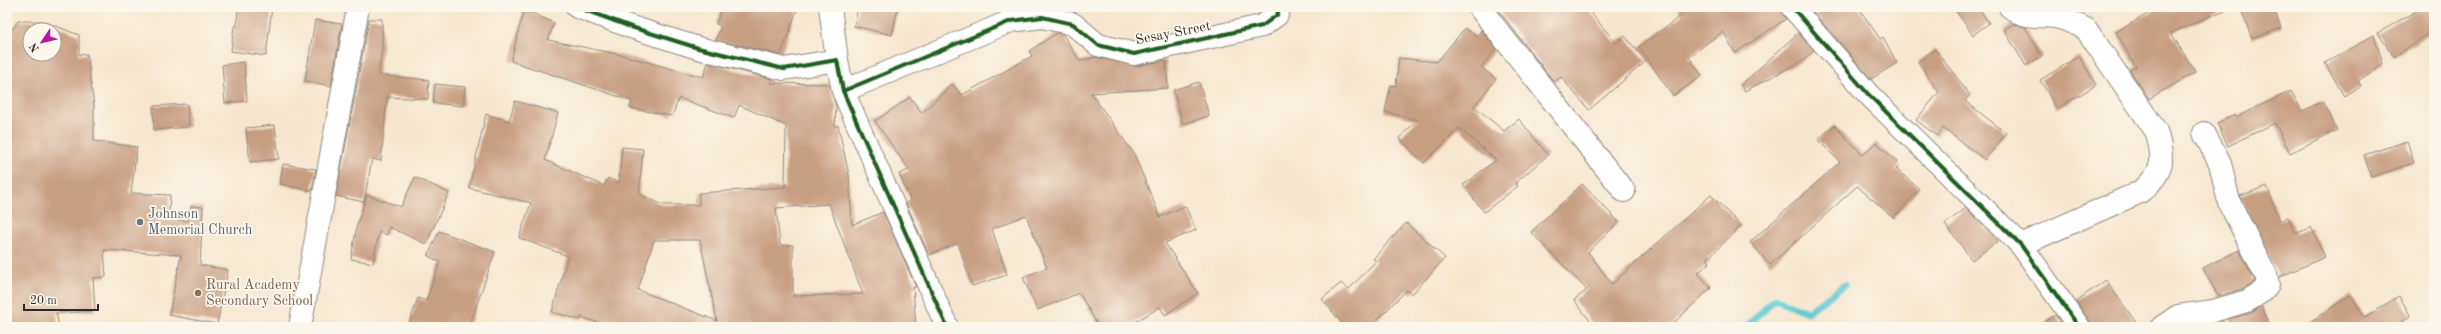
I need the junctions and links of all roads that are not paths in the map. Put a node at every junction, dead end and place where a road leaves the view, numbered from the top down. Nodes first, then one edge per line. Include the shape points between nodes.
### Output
1 (358, 7) edge
2 (577, 7) edge
3 (830, 7) edge
4 (1280, 7) edge
5 (1479, 7) edge
6 (1792, 7) edge
7 (2010, 7) edge
8 (837, 60) junction
9 (843, 91) junction
10 (2204, 133) dead end
11 (1624, 191) dead end
12 (2021, 244) junction
13 (300, 327) edge
14 (947, 327) edge
15 (2079, 327) edge
16 (2162, 327) edge

1 - 13 street
2 - 8 street via 683,43 784,69
3 - 8 street
4 - 9 street, Sesay Street via 1278,15 1262,26 1134,54 1098,45 1073,24 1042,17 1011,21
5 - 11 street
6 - 12 street via 1868,94
7 - 12 street via 2016,13 2030,17 2055,17 2086,29 2156,132 2162,151 2159,173 2152,183 2140,192
8 - 9 street
9 - 14 street
10 - 16 street via 2220,163 2229,202 2266,275 2268,284 2263,291 2247,301 2213,311 2178,316
12 - 15 street

